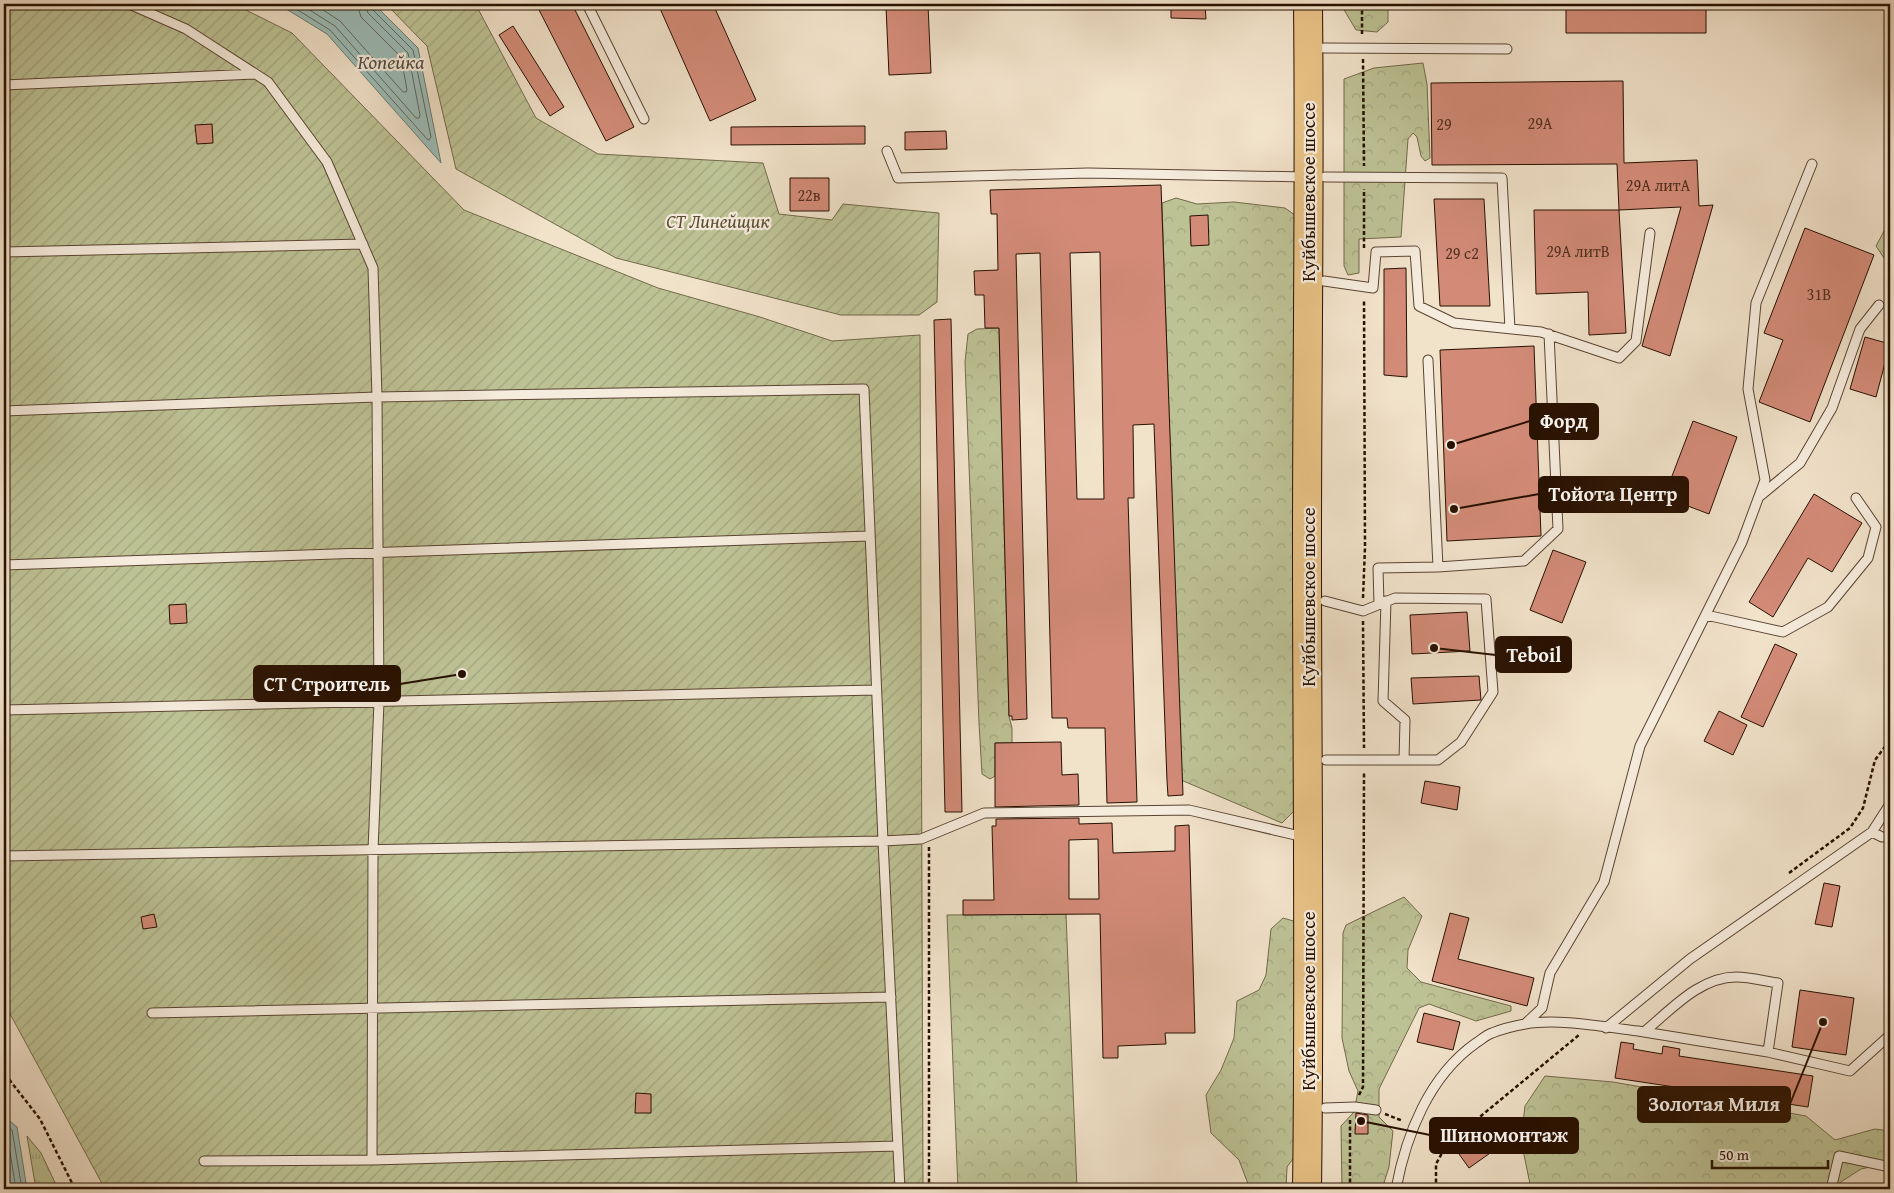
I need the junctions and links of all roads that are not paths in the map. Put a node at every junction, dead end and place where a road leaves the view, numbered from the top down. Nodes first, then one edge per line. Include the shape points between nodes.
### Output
1 (129, 4) edge
2 (586, 4) edge
3 (1308, 4) edge
4 (1324, 4) edge
5 (1324, 48) junction
6 (1507, 49) dead end
7 (255, 74) junction
8 (4, 85) edge
9 (644, 119) dead end
10 (887, 151) dead end
11 (1812, 164) dead end
12 (1317, 177) junction
13 (1650, 233) dead end
14 (362, 244) junction
15 (4, 252) edge
16 (1324, 281) junction
17 (1879, 305) dead end
18 (1510, 329) junction
19 (1549, 334) junction
20 (1428, 360) dead end
21 (377, 397) junction
22 (4, 411) edge
23 (1759, 497) junction
24 (1856, 498) dead end
25 (870, 536) junction
26 (377, 553) junction
27 (4, 565) edge
28 (1438, 567) junction
29 (1325, 601) junction
30 (1383, 603) junction
31 (1706, 615) junction
32 (876, 690) junction
33 (379, 702) junction
34 (4, 710) edge
35 (1326, 760) junction
36 (1404, 760) junction
37 (1890, 804) edge
38 (1872, 832) junction
39 (1307, 837) junction
40 (1882, 837) dead end
41 (882, 841) junction
42 (373, 850) junction
43 (4, 856) edge
44 (890, 997) junction
45 (371, 1007) junction
46 (152, 1013) dead end
47 (1525, 1024) junction
48 (1606, 1028) junction
49 (1644, 1032) junction
50 (1890, 1035) edge
51 (1768, 1052) junction
52 (1325, 1108) junction
53 (1376, 1110) road end
54 (898, 1146) junction
55 (372, 1160) junction
56 (204, 1161) dead end
57 (1890, 1167) edge
58 (900, 1189) edge
59 (1307, 1189) edge
60 (1325, 1189) edge
61 (1396, 1189) edge
62 (1832, 1189) edge

1 - 7 lane via 186,29
2 - 9 lane
3 - 12 main road, Куйбышевское шоссе
4 - 5 main road, Куйбышевское шоссе
5 - 6 lane
5 - 12 main road, Куйбышевское шоссе
7 - 8 lane
7 - 14 lane via 268,82 327,162
10 - 12 lane via 898,178 1088,173
11 - 23 lane via 1756,302 1748,388 1765,480
12 - 16 main road, Куйбышевское шоссе
12 - 18 lane via 1502,178
12 - 39 main road, Куйбышевское шоссе
13 - 19 lane via 1636,341 1619,358
14 - 15 lane
14 - 21 lane via 373,268
16 - 18 lane via 1374,288 1376,252 1415,251 1419,306 1454,323
16 - 29 main road, Куйбышевское шоссе
17 - 23 lane via 1860,329 1832,408 1800,463
18 - 19 lane
19 - 28 lane via 1558,529 1524,561
20 - 28 lane
21 - 22 lane
21 - 25 lane via 864,389
21 - 26 lane
23 - 31 lane via 1742,542
24 - 31 lane via 1876,527 1868,558 1828,607 1783,632
25 - 26 lane
25 - 32 lane
26 - 27 lane
26 - 33 lane
28 - 30 lane via 1378,568
29 - 30 lane via 1363,611
29 - 35 main road, Куйбышевское шоссе
30 - 36 lane via 1383,701 1404,720
30 - 36 lane via 1395,598 1486,599 1493,692 1461,742 1438,760
31 - 47 lane via 1640,746 1604,882 1550,973 1542,1008
32 - 33 lane
32 - 41 lane
33 - 34 lane
33 - 42 lane
35 - 36 lane
35 - 52 main road, Куйбышевское шоссе
37 - 38 lane
38 - 40 lane
38 - 48 lane via 1690,959
39 - 41 lane via 1189,810 984,813 920,839
39 - 59 main road, Куйбышевское шоссе
41 - 42 lane
41 - 44 lane
42 - 43 lane
42 - 45 lane
44 - 45 lane
44 - 54 lane
45 - 46 lane
45 - 55 lane
47 - 48 lane via 1557,1022
47 - 61 lane via 1490,1033 1462,1053 1435,1085 1414,1126 1401,1161
48 - 49 lane
49 - 51 lane
49 - 51 lane via 1710,982 1734,977 1756,979 1778,983
50 - 51 lane via 1850,1071
52 - 53 lane
52 - 60 main road, Куйбышевское шоссе
54 - 55 lane
54 - 58 lane
55 - 56 lane
57 - 62 lane via 1839,1156

